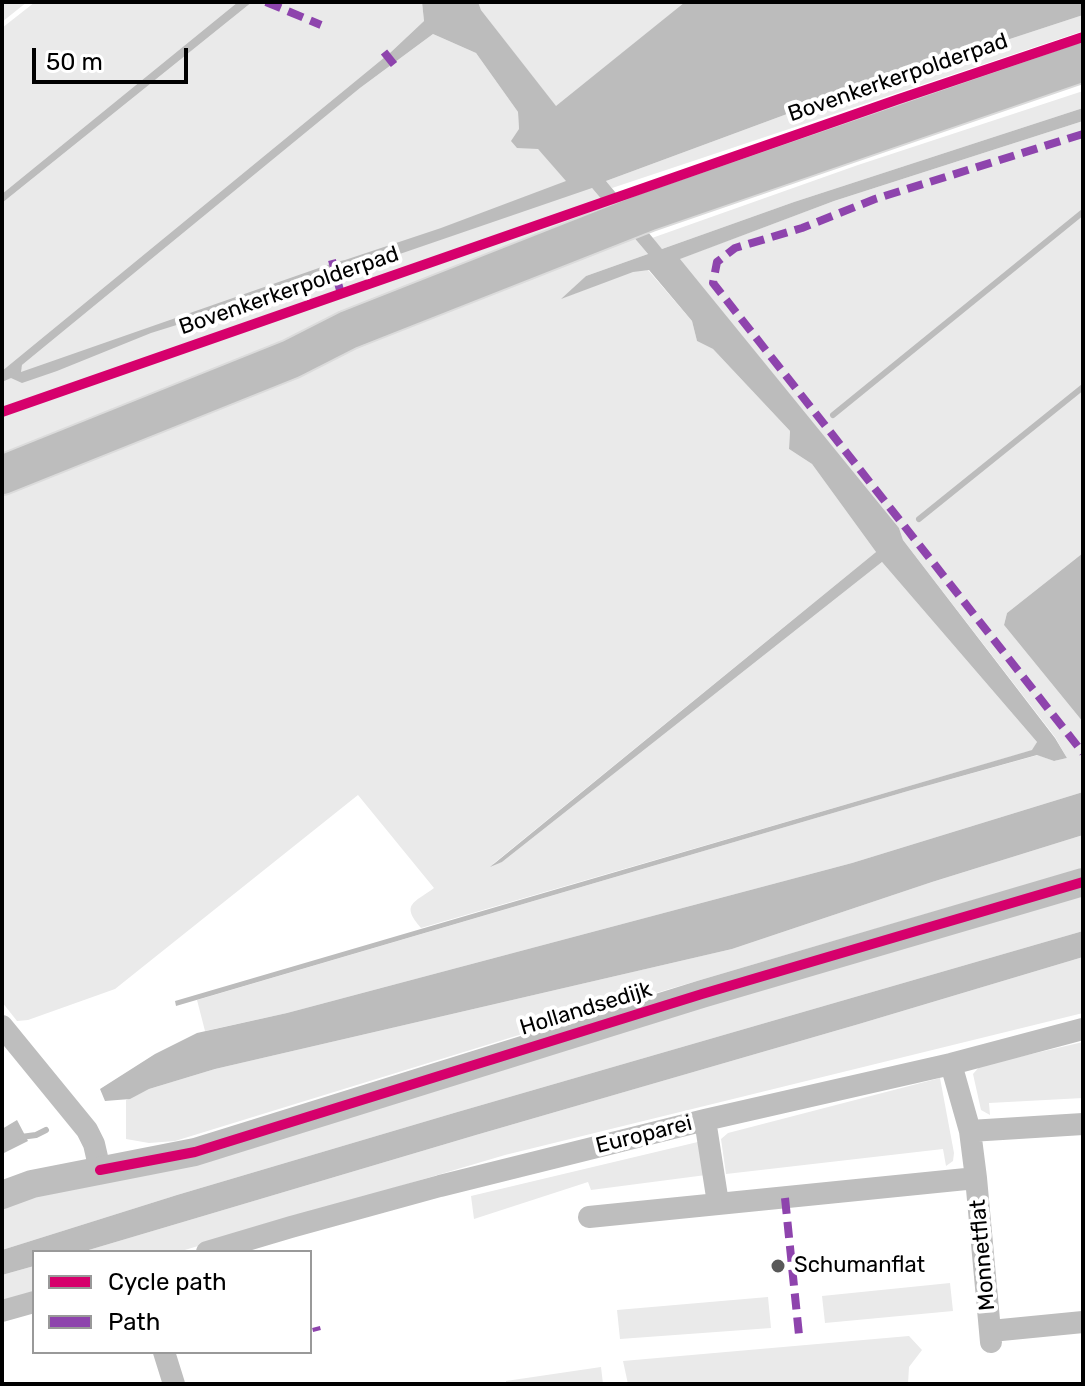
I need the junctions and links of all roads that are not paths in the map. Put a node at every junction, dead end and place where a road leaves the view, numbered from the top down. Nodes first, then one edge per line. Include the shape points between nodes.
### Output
1 (1083, 62) edge
2 (348, 330) junction
3 (2, 455) edge
4 (2, 475) edge
5 (1083, 882) edge
6 (2, 1026) edge
7 (1083, 1029) edge
8 (951, 1064) junction
9 (705, 1120) junction
10 (1083, 1124) edge
11 (970, 1131) junction
12 (100, 1170) junction
13 (976, 1178) junction
14 (2, 1195) edge
15 (718, 1203) junction
16 (589, 1217) dead end
17 (214, 1250) edge
18 (32, 1303) edge
19 (2, 1311) edge
20 (1083, 1322) edge
21 (165, 1354) edge
22 (174, 1384) edge

1 - 2 highway via 630,219
2 - 3 highway via 281,345
2 - 4 highway via 291,359
5 - 12 street, Hollandsedijk via 195,1152
6 - 12 street via 87,1130
7 - 8 street, Europarei
8 - 9 street, Europarei
8 - 11 street, Monnetflat
9 - 15 street
9 - 17 street, Europarei
10 - 11 street
11 - 13 street, Monnetflat
12 - 14 street, Hollandsedijk
13 - 15 street
13 - 20 street, Monnetflat via 991,1337
15 - 16 street
18 - 19 street
21 - 22 street

